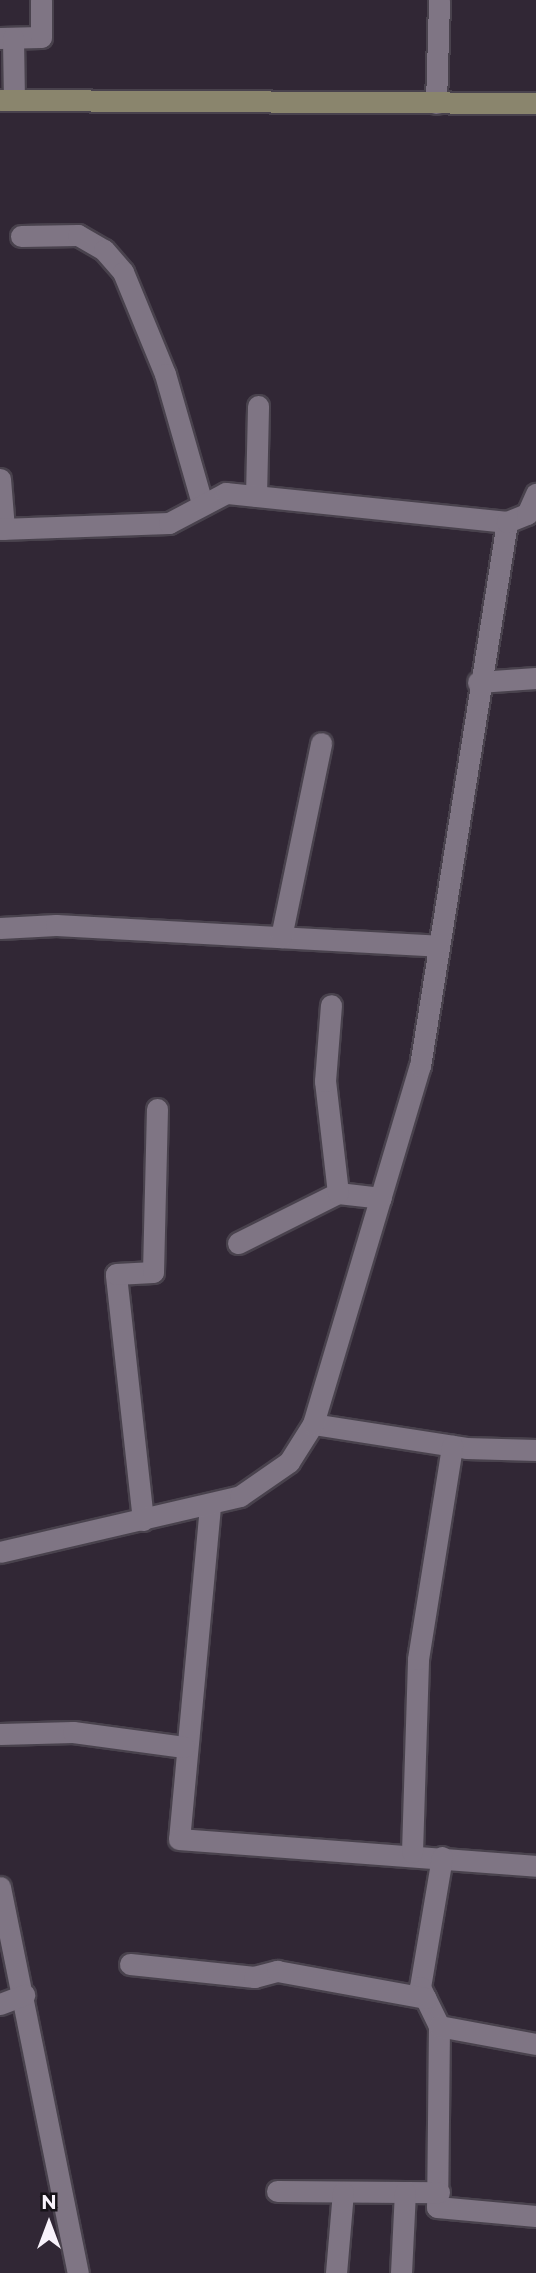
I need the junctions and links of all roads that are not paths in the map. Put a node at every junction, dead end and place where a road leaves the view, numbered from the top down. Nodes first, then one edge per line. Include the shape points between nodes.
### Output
1 (41, 0) edge
2 (439, 0) edge
3 (7, 38) edge
4 (7, 100) edge
5 (436, 103) junction
6 (536, 103) edge
7 (21, 236) dead end
8 (258, 406) dead end
9 (0, 479) edge
10 (536, 494) edge
11 (256, 496) junction
12 (202, 503) junction
13 (507, 522) junction
14 (2, 529) edge
15 (536, 678) edge
16 (478, 682) junction
17 (321, 743) dead end
18 (0, 928) edge
19 (281, 937) junction
20 (438, 946) junction
21 (331, 1005) dead end
22 (156, 1109) dead end
23 (338, 1193) junction
24 (381, 1198) junction
25 (238, 1242) dead end
26 (313, 1424) junction
27 (452, 1446) junction
28 (536, 1450) edge
29 (210, 1506) junction
30 (144, 1520) junction
31 (0, 1552) edge
32 (0, 1734) edge
33 (184, 1747) junction
34 (412, 1852) junction
35 (442, 1857) junction
36 (536, 1866) edge
37 (0, 1887) edge
38 (130, 1964) dead end
39 (24, 1995) junction
40 (426, 1998) junction
41 (0, 2004) edge
42 (439, 2026) junction
43 (536, 2044) edge
44 (277, 2191) dead end
45 (343, 2192) junction
46 (405, 2192) junction
47 (439, 2192) junction
48 (536, 2216) edge
49 (78, 2273) edge
50 (336, 2273) edge
51 (401, 2273) edge

1 - 3 street via 41,37
2 - 5 street
3 - 4 street
4 - 5 main road
5 - 6 main road
7 - 12 street via 78,235 104,250 123,272 165,374
8 - 11 street
9 - 14 street
10 - 13 street via 527,514
11 - 12 street via 226,493
11 - 13 street
12 - 14 street via 169,523
13 - 16 street
15 - 16 street
16 - 20 street via 457,866
17 - 19 street
18 - 19 street
19 - 20 street
20 - 24 street via 421,1066
21 - 23 street via 325,1081
22 - 30 street via 153,1272 116,1274
23 - 24 street
23 - 25 street
24 - 26 street
26 - 27 street
26 - 29 street via 289,1462 240,1496
27 - 28 street
27 - 34 street via 418,1659
29 - 30 street
29 - 33 street
30 - 31 street
32 - 33 street via 73,1732
33 - 34 street via 179,1839
34 - 35 street
35 - 36 street
35 - 40 street via 421,1987
37 - 39 street
38 - 40 street via 254,1977 277,1971
39 - 41 street
39 - 49 street
40 - 42 street
42 - 43 street
42 - 47 street
44 - 45 street
45 - 46 street
45 - 50 street
46 - 47 street
46 - 51 street
47 - 48 street via 437,2207

